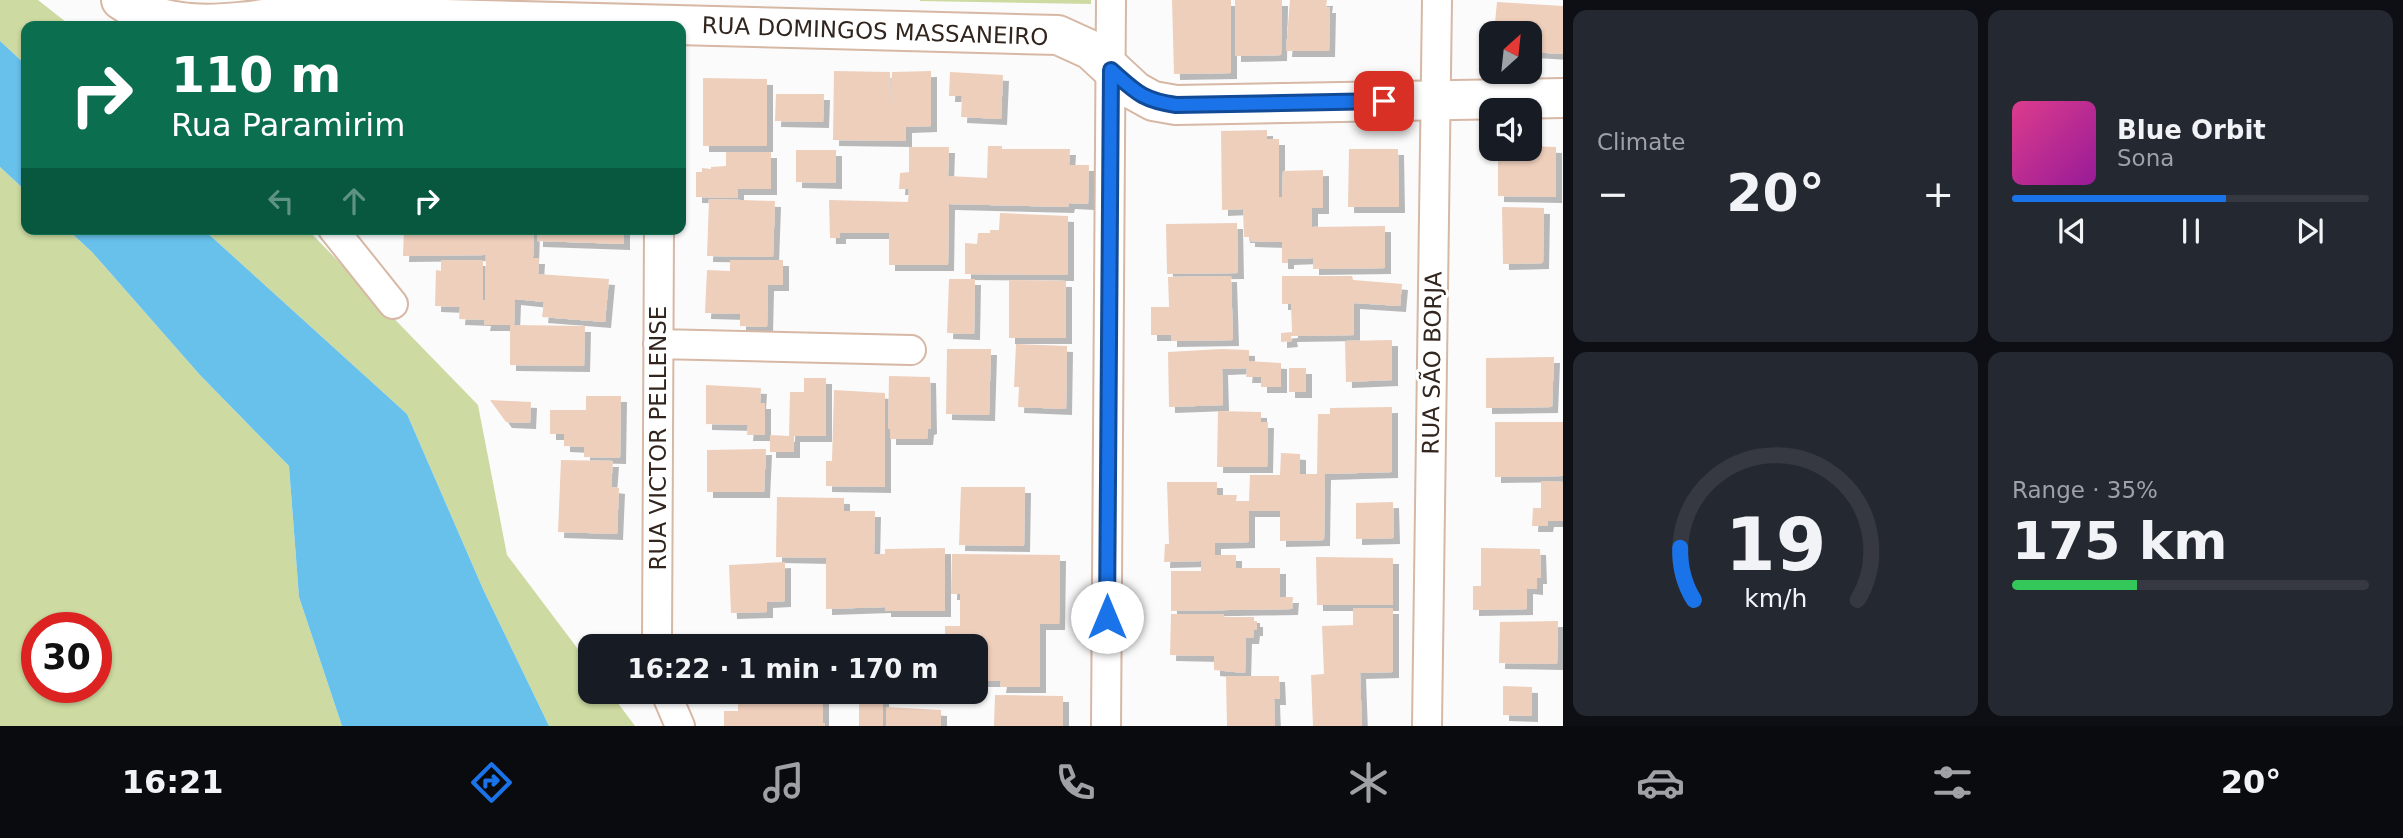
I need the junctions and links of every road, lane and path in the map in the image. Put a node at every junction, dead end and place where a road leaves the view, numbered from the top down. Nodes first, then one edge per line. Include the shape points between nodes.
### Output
1 (121, 0) edge
2 (1111, 0) edge
3 (1437, 0) edge
4 (532, 11) edge
5 (292, 14) edge
6 (180, 21) edge
7 (253, 21) edge
8 (623, 21) edge
9 (686, 26) edge
10 (1111, 70) junction
11 (1563, 98) edge
12 (1436, 100) junction
13 (338, 235) edge
14 (659, 235) edge
15 (393, 304) dead end
16 (658, 344) junction
17 (911, 350) dead end
18 (657, 634) edge
19 (671, 704) edge
20 (680, 726) edge
21 (1106, 726) edge
22 (1427, 726) edge

1 - 6 street, RUA DOMINGOS MASSANEIRO via 141,12
2 - 10 street
3 - 12 street, RUA SÃO BORJA
4 - 5 street, RUA DOMINGOS MASSANEIRO
4 - 8 street, RUA DOMINGOS MASSANEIRO
5 - 7 street, RUA DOMINGOS MASSANEIRO
9 - 10 street, RUA DOMINGOS MASSANEIRO via 1058,35 1090,50
10 - 12 street, RUA DOMINGOS MASSANEIRO via 1153,101 1176,105
10 - 21 street
11 - 12 street, RUA DOMINGOS MASSANEIRO
12 - 22 street, RUA SÃO BORJA
13 - 15 street
14 - 16 street, RUA VICTOR PELLENSE
16 - 17 street
16 - 18 street, RUA VICTOR PELLENSE
19 - 20 street

